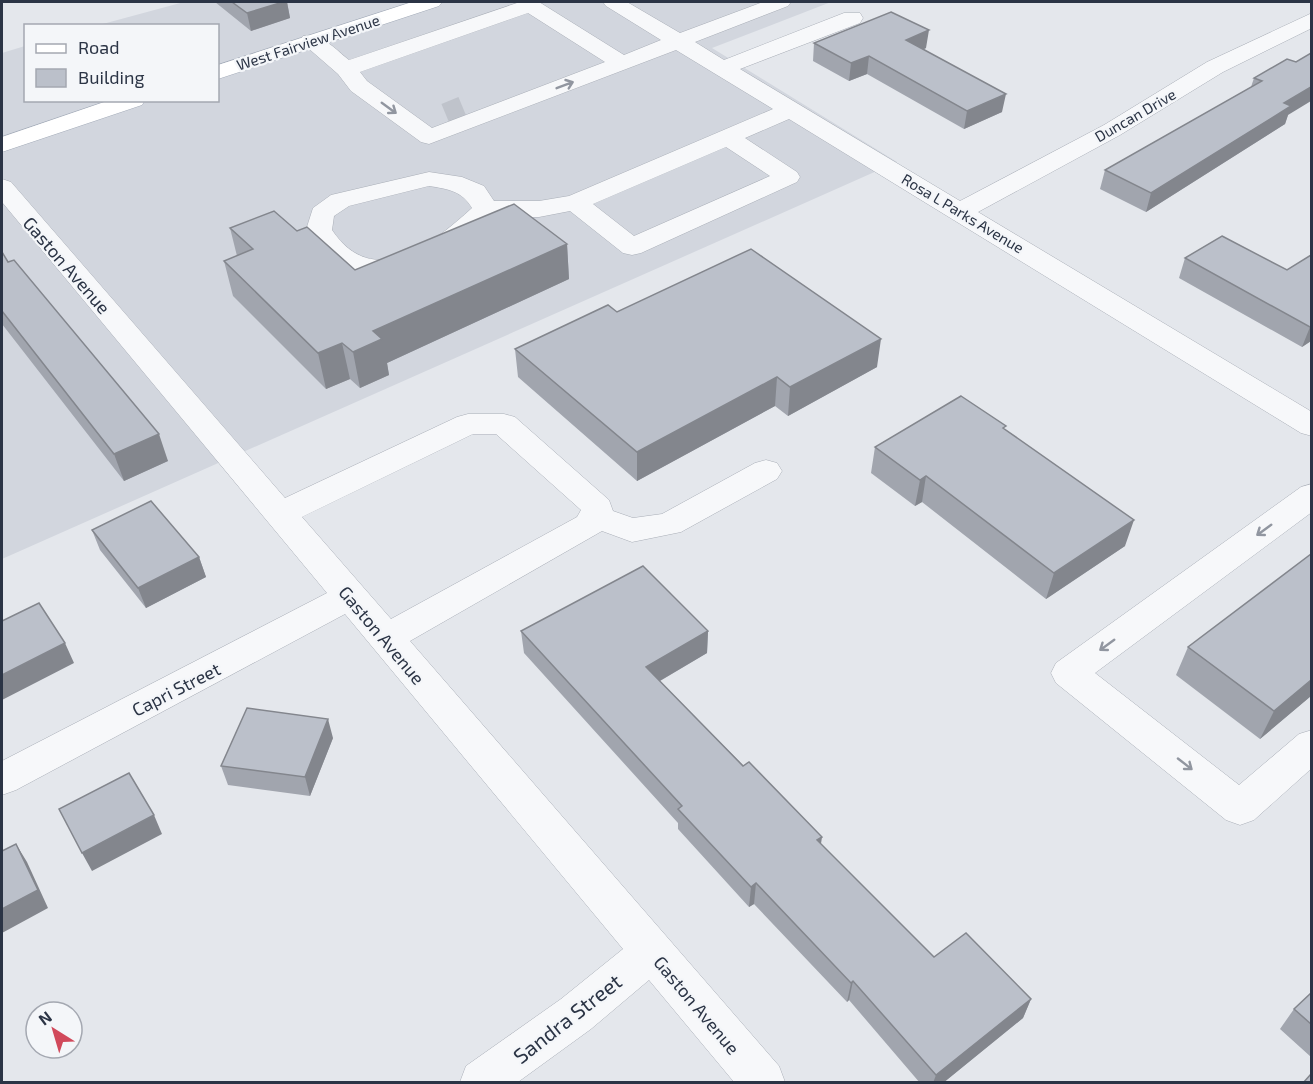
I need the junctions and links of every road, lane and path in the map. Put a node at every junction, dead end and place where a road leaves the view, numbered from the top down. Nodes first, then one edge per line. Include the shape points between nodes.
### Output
1 (432, 2) edge
2 (614, 2) edge
3 (781, 2) edge
4 (852, 18) dead end
5 (1311, 19) edge
6 (678, 40) junction
7 (311, 41) junction
8 (622, 63) junction
9 (723, 68) junction
10 (346, 69) junction
11 (219, 72) edge
12 (128, 102) edge
13 (518, 103) junction
14 (792, 109) junction
15 (429, 137) junction
16 (729, 138) junction
17 (2, 145) edge
18 (2, 187) edge
19 (575, 203) junction
20 (486, 209) junction
21 (960, 211) junction
22 (1311, 426) edge
23 (766, 471) dead end
24 (1311, 495) edge
25 (280, 514) junction
26 (594, 516) junction
27 (349, 596) junction
28 (385, 639) junction
29 (1311, 745) edge
30 (2, 779) edge
31 (652, 952) junction
32 (482, 1083) edge
33 (763, 1083) edge

1 - 7 main road, West Fairview Avenue
2 - 6 street, Rosa L Parks Avenue
3 - 6 street
4 - 9 street
5 - 21 street, Duncan Drive via 1215,67 1112,130
6 - 8 street
6 - 9 street, Rosa L Parks Avenue
7 - 10 street
7 - 11 main road, West Fairview Avenue
8 - 10 street via 530,5
13 -> 8 street
9 - 14 street, Rosa L Parks Avenue
10 -> 15 street via 359,86
12 - 17 main road
13 - 15 street
13 - 15 street via 476,103 435,119
14 - 16 street
14 - 21 street, Rosa L Parks Avenue
16 - 19 street
16 - 19 street via 788,177 632,247
18 - 25 street, Gaston Avenue
19 - 20 street via 538,209
20 - 20 street via 476,191 453,182 429,179 340,200 322,213 319,230 336,255 362,268 390,268 422,258 464,230
21 - 22 street, Rosa L Parks Avenue
23 - 26 street via 669,524 632,530
24 -> 29 street via 1069,673 1240,808
25 - 26 street via 468,424 504,424 597,508
25 - 27 street, Gaston Avenue
26 - 28 street via 589,525
27 - 28 street, Gaston Avenue
27 - 30 street, Capri Street
28 - 31 street, Gaston Avenue
31 - 32 street, Sandra Street
31 - 33 street, Gaston Avenue

